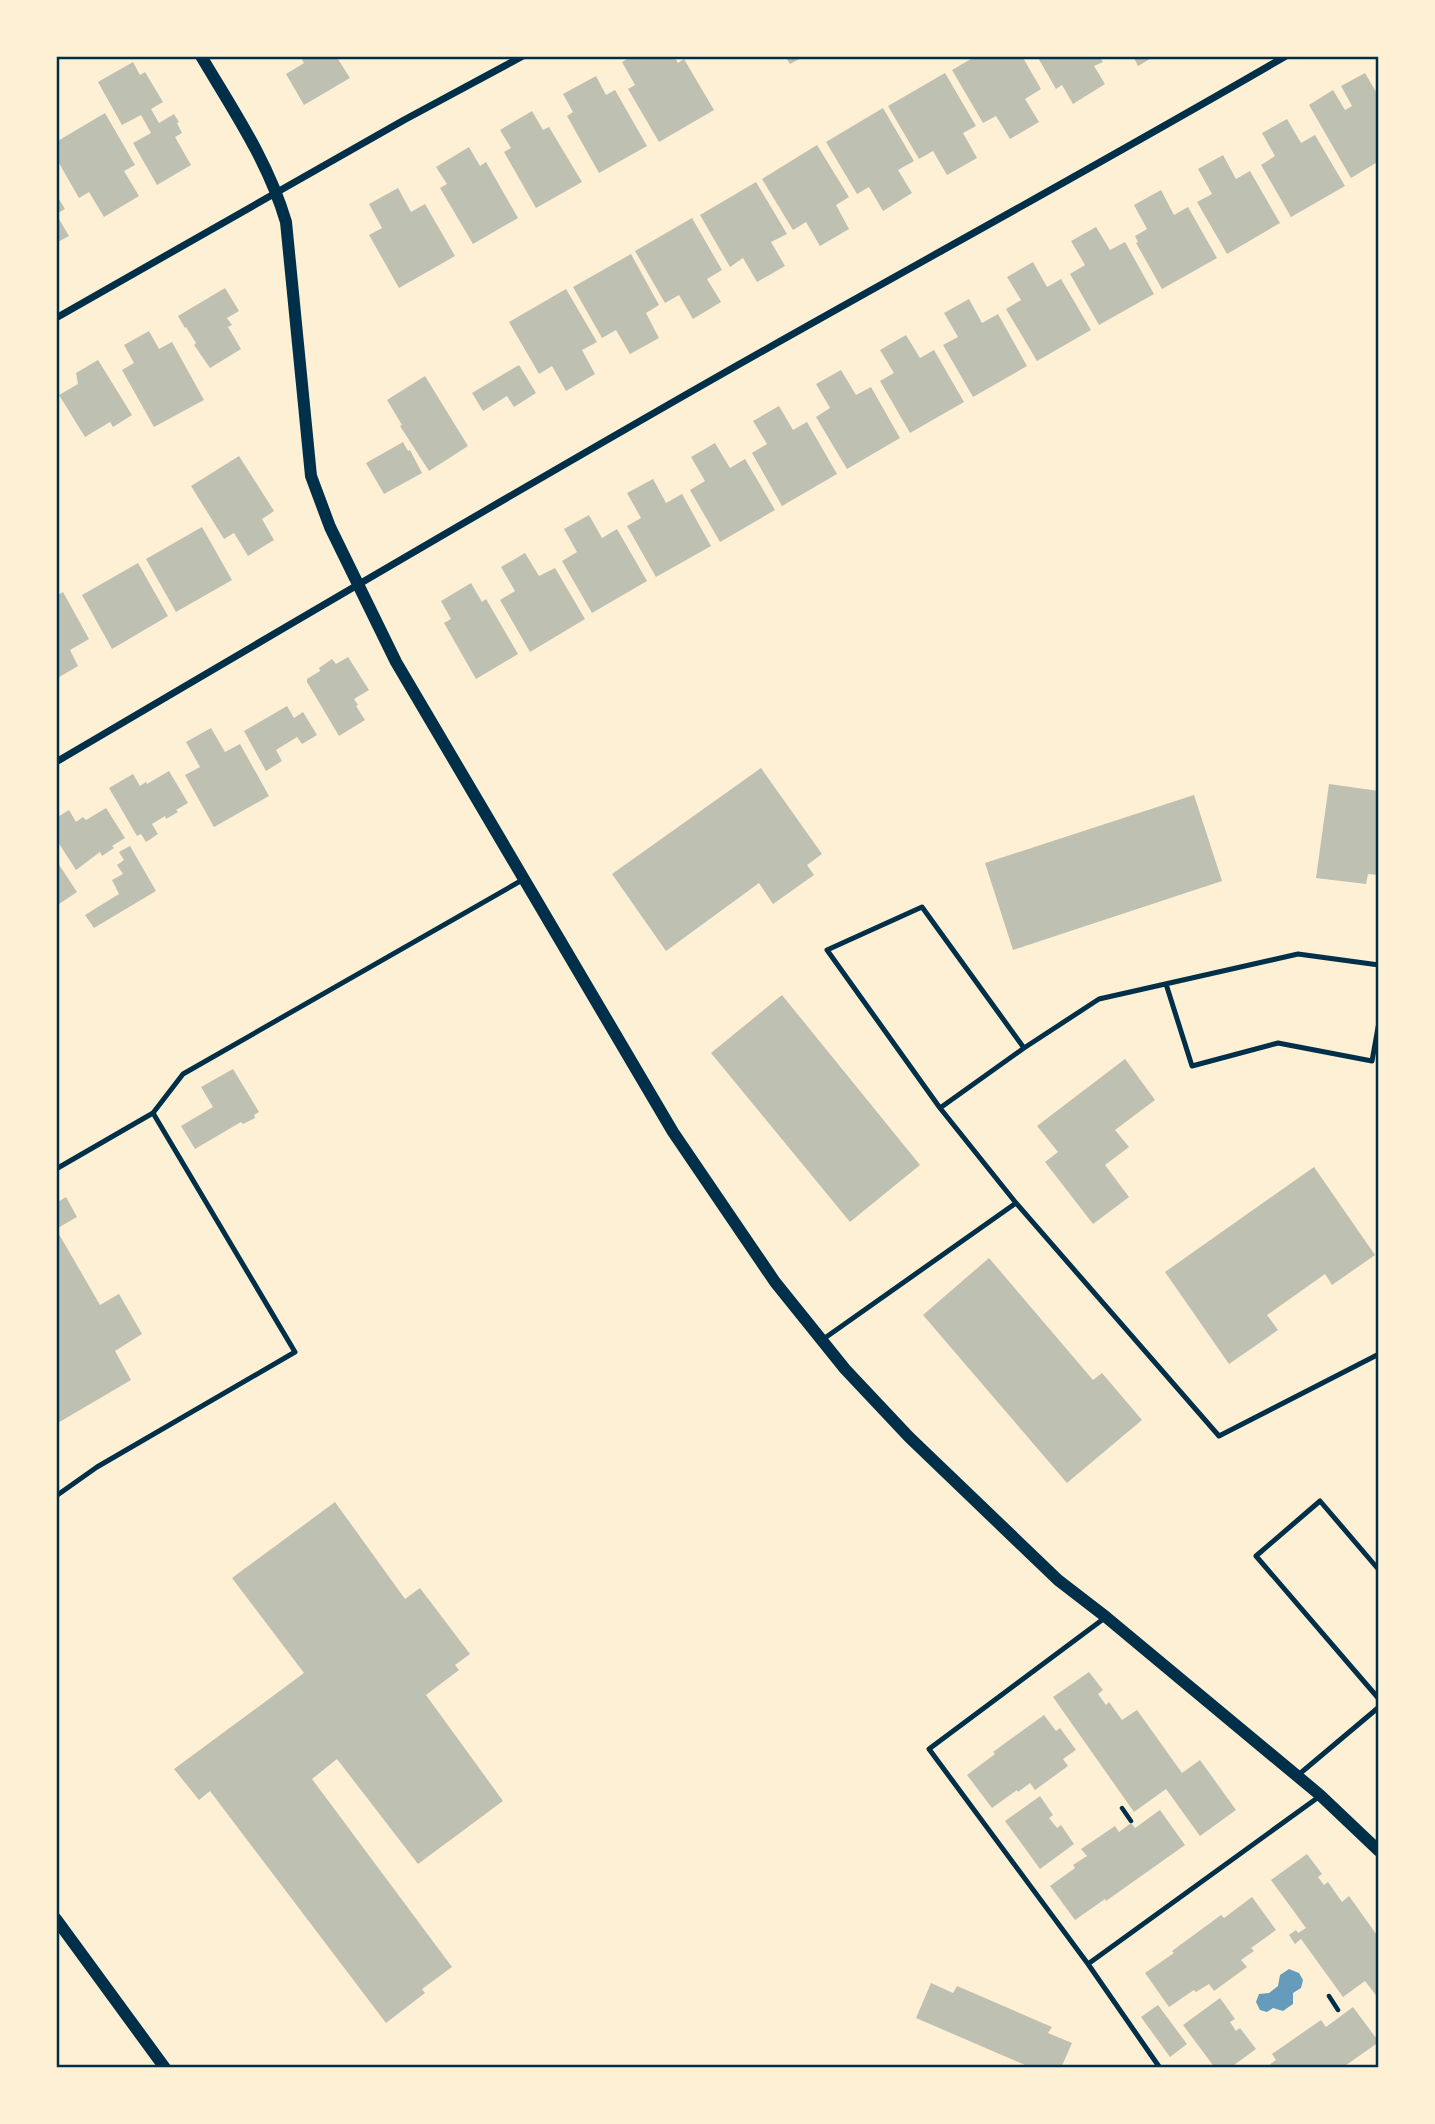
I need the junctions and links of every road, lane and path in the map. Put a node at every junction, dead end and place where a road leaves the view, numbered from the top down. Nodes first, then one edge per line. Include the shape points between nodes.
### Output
1 (201, 56) edge
2 (523, 56) edge
3 (1286, 56) edge
4 (277, 192) junction
5 (56, 318) edge
6 (358, 584) junction
7 (56, 762) edge
8 (524, 879) junction
9 (1379, 965) edge
10 (1166, 984) junction
11 (1379, 1022) edge
12 (1024, 1048) junction
13 (940, 1108) junction
14 (153, 1113) junction
15 (56, 1169) edge
16 (1016, 1203) junction
17 (821, 1340) junction
18 (1379, 1354) edge
19 (56, 1496) edge
20 (1379, 1570) edge
21 (1106, 1617) junction
22 (1379, 1699) edge
23 (1379, 1707) edge
24 (1297, 1776) junction
25 (1320, 1796) junction
26 (1122, 1808) dead end
27 (1131, 1821) dead end
28 (1379, 1851) edge
29 (56, 1919) edge
30 (1088, 1964) junction
31 (1329, 1996) dead end
32 (1338, 2010) dead end
33 (165, 2068) edge
34 (1160, 2068) edge

1 - 4 street via 260,153
2 - 4 street
3 - 6 street
4 - 5 street
4 - 6 street via 286,222 311,476
6 - 7 street
6 - 8 street via 396,662
8 - 14 lane via 183,1074
8 - 17 street via 673,1132 775,1282
9 - 10 lane via 1298,954
10 - 11 lane via 1192,1066 1278,1043 1373,1061
10 - 12 lane via 1099,999
12 - 13 lane
12 - 13 lane via 922,907 827,950
13 - 16 lane
14 - 15 lane
14 - 19 lane via 295,1352 97,1467
16 - 17 lane
16 - 18 lane via 1219,1436
17 - 21 street via 909,1437 1058,1580
20 - 22 lane via 1320,1501 1256,1556
21 - 24 street
21 - 30 lane via 929,1749
23 - 24 lane
24 - 25 street
25 - 28 street
25 - 30 lane
26 - 27 path
29 - 33 street
30 - 34 lane
31 - 32 path

